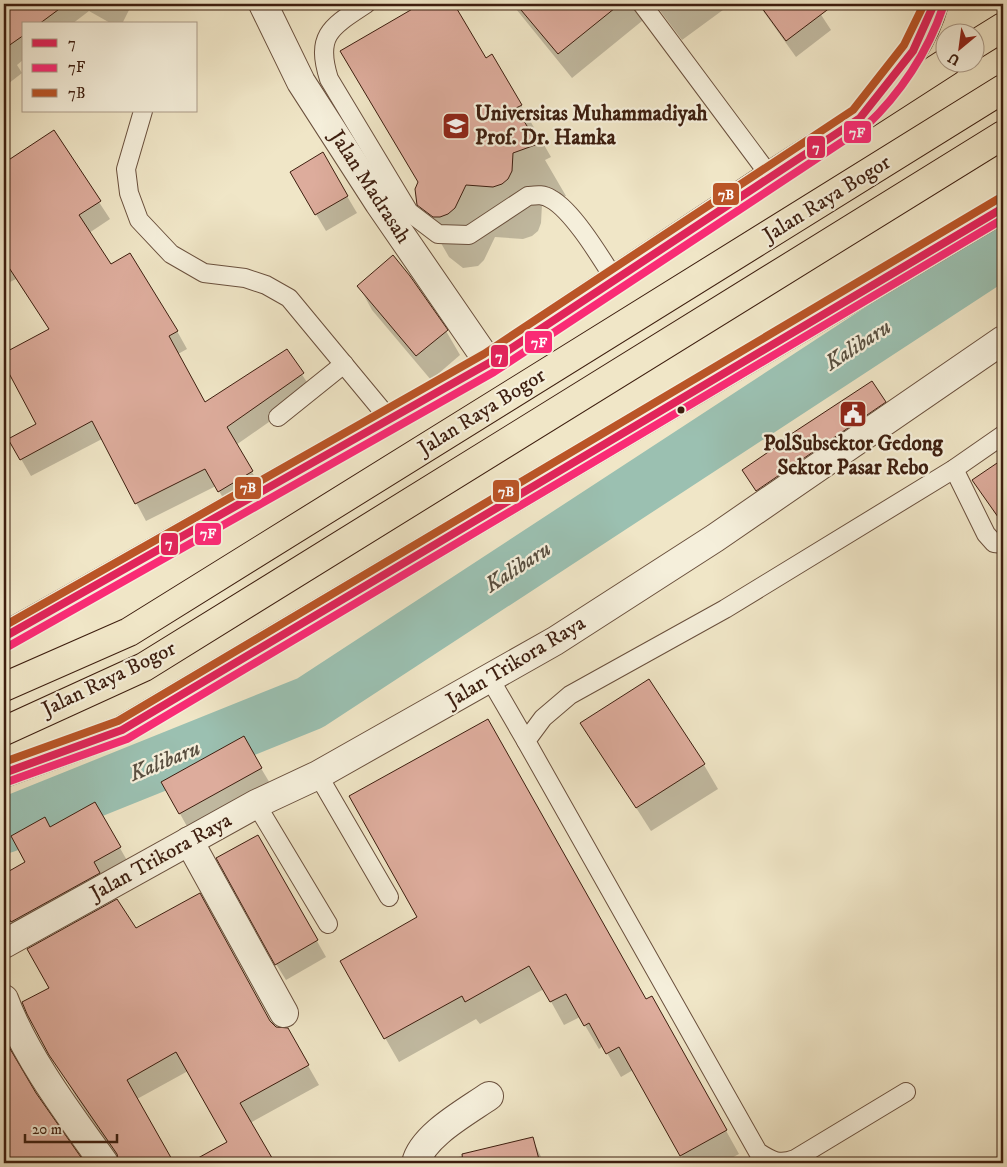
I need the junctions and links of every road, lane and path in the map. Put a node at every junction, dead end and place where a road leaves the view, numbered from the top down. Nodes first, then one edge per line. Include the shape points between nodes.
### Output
1 (263, 4) edge
2 (366, 4) edge
3 (642, 4) edge
4 (934, 4) edge
5 (1003, 27) edge
6 (984, 39) edge
7 (934, 70) edge
8 (1003, 89) edge
9 (144, 112) edge
10 (860, 118) junction
11 (1003, 135) edge
12 (770, 176) junction
13 (1003, 208) edge
14 (615, 280) junction
15 (1003, 340) edge
16 (489, 363) junction
17 (344, 364) junction
18 (278, 417) dead end
19 (390, 420) junction
20 (1003, 435) edge
21 (954, 469) junction
22 (1003, 544) edge
23 (6, 631) edge
24 (490, 679) junction
25 (4, 687) edge
26 (4, 731) edge
27 (526, 741) junction
28 (4, 773) edge
29 (318, 775) junction
30 (256, 804) junction
31 (189, 841) junction
32 (389, 897) dead end
33 (328, 924) dead end
34 (4, 944) edge
35 (4, 1000) edge
36 (284, 1013) dead end
37 (906, 1092) dead end
38 (489, 1096) dead end
39 (104, 1163) edge
40 (416, 1163) edge

1 - 16 street, Jalan Madrasah via 301,82
2 - 14 lane via 338,22 324,40 323,59 329,79 409,212 438,234 470,235 528,196 540,194 563,208
3 - 12 lane
4 - 10 highway via 923,34 902,67
5 - 6 highway
7 - 10 highway, Jalan Raya Bogor
8 - 25 highway, Jalan Raya Bogor via 129,632
9 - 17 lane via 126,169 129,193 139,220 171,254 204,273 266,284 289,298
10 - 12 highway, Jalan Raya Bogor
11 - 26 highway, Jalan Raya Bogor via 144,667
12 - 14 highway, Jalan Raya Bogor
13 - 28 highway via 122,730
14 - 16 highway, Jalan Raya Bogor
15 - 24 street, Jalan Trikora Raya via 715,538
16 - 19 highway, Jalan Raya Bogor
17 - 18 lane
17 - 19 lane
19 - 23 highway, Jalan Raya Bogor
20 - 21 lane
21 - 22 lane via 986,534 994,543
21 - 27 lane via 725,609 570,695 543,718
24 - 27 lane
24 - 29 street, Jalan Trikora Raya
27 - 37 lane via 758,1152 774,1162 785,1163 795,1159
29 - 30 street, Jalan Trikora Raya
29 - 32 lane
30 - 31 street, Jalan Trikora Raya
30 - 33 lane
31 - 34 street, Jalan Trikora Raya
31 - 36 street
35 - 39 street via 12,1021 60,1100
38 - 40 street via 435,1134 417,1155

